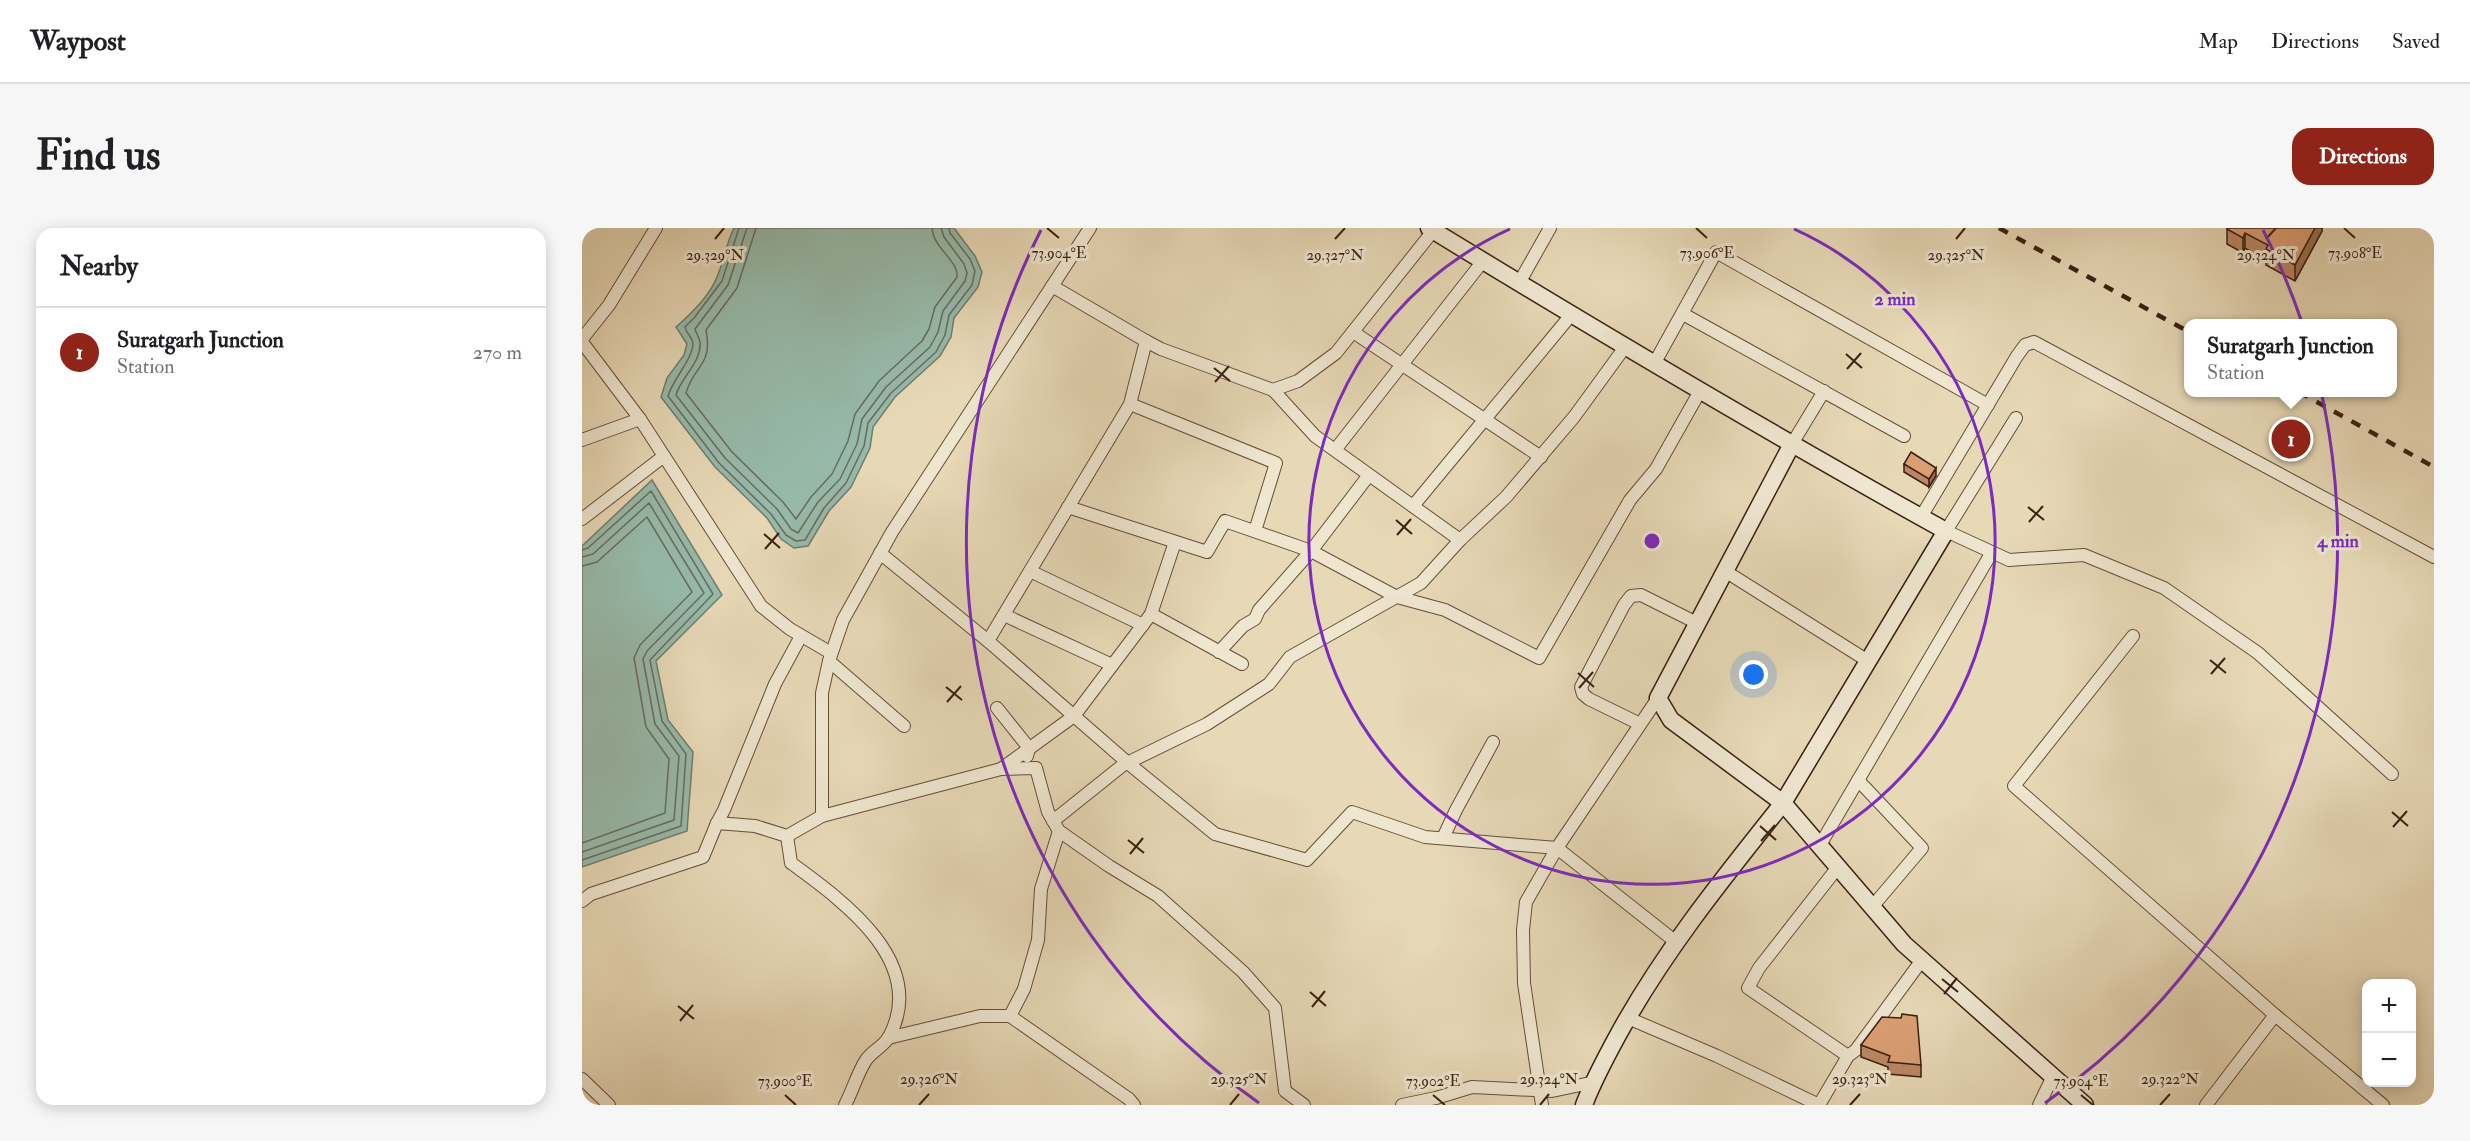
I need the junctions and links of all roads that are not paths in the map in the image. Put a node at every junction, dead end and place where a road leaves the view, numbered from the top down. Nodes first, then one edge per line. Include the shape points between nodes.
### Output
1 (656, 228) edge
2 (1090, 228) edge
3 (1550, 228) edge
4 (1431, 229) edge
5 (1483, 261) junction
6 (1519, 284) junction
7 (1052, 286) junction
8 (1683, 314) junction
9 (1571, 315) junction
10 (1353, 332) junction
11 (582, 341) edge
12 (1146, 341) junction
13 (1625, 347) junction
14 (1402, 364) junction
15 (1654, 364) junction
16 (1273, 390) junction
17 (1700, 391) junction
18 (1824, 391) junction
19 (1130, 404) junction
20 (1988, 405) junction
21 (2016, 418) dead end
22 (640, 419) junction
23 (1484, 419) junction
24 (1904, 436) dead end
25 (582, 440) edge
26 (1792, 444) junction
27 (1335, 450) junction
28 (664, 456) junction
29 (1541, 457) junction
30 (1370, 475) junction
31 (1413, 506) junction
32 (1068, 507) junction
33 (1921, 517) junction
34 (582, 519) edge
35 (1255, 531) junction
36 (1946, 531) junction
37 (1460, 540) junction
38 (1175, 542) junction
39 (1311, 550) junction
40 (1992, 552) junction
41 (880, 553) junction
42 (2434, 557) edge
43 (1030, 571) junction
44 (1725, 571) junction
45 (1397, 597) junction
46 (1150, 614) junction
47 (1004, 615) junction
48 (1697, 623) junction
49 (1143, 625) junction
50 (801, 636) junction
51 (2133, 636) dead end
52 (988, 641) junction
53 (1219, 652) junction
54 (830, 657) junction
55 (1868, 661) junction
56 (1242, 664) dead end
57 (1112, 665) junction
58 (1658, 698) junction
59 (997, 708) dead end
60 (1074, 716) junction
61 (1640, 724) junction
62 (904, 726) dead end
63 (1493, 742) dead end
64 (1029, 748) junction
65 (1128, 763) junction
66 (1023, 768) junction
67 (1000, 769) junction
68 (2392, 774) dead end
69 (1858, 780) junction
70 (1783, 802) junction
71 (822, 816) junction
72 (717, 823) junction
73 (1056, 826) junction
74 (787, 836) junction
75 (1443, 838) junction
76 (1820, 845) junction
77 (1557, 848) junction
78 (1838, 867) junction
79 (582, 901) edge
80 (1872, 907) junction
81 (1676, 942) junction
82 (1922, 960) junction
83 (2275, 1015) junction
84 (1010, 1016) junction
85 (1628, 1018) junction
86 (888, 1038) junction
87 (1848, 1056) junction
88 (2053, 1076) junction
89 (582, 1079) edge
90 (1595, 1082) junction
91 (1538, 1090) junction
92 (1423, 1103) edge
93 (609, 1105) edge
94 (845, 1105) edge
95 (1134, 1105) edge
96 (1304, 1105) edge
97 (1402, 1105) edge
98 (1542, 1105) edge
99 (1584, 1105) edge
100 (1819, 1105) edge
101 (2039, 1105) edge
102 (2085, 1105) edge
103 (2206, 1105) edge
104 (2383, 1105) edge

1 - 11 street
2 - 7 street
3 - 6 street
4 - 5 street
4 - 10 street
5 - 6 street
5 - 14 street
6 - 9 street
7 - 12 street
7 - 41 street
8 - 15 street
8 - 18 street
8 - 20 street via 1716,252
9 - 13 street
9 - 23 street
10 - 14 street
10 - 16 street via 1336,353 1298,381
11 - 22 street
12 - 16 street
12 - 19 street
13 - 15 street
13 - 29 street
14 - 23 street
14 - 27 street
15 - 17 street
16 - 27 street via 1315,436
17 - 26 street
17 - 45 street via 1656,469 1630,500 1539,658 1445,610
18 - 24 street
18 - 26 street
19 - 32 street
19 - 35 street via 1276,463
20 - 33 street
20 - 42 street via 2025,345 2034,342
21 - 36 street
22 - 25 street
22 - 28 street
23 - 29 street
23 - 31 street
26 - 33 street
26 - 44 street
27 - 30 street
28 - 34 street
28 - 50 street via 761,606
29 - 37 street
30 - 31 street
30 - 39 street
31 - 37 street
32 - 38 street
32 - 43 street
33 - 36 street
35 - 38 street via 1225,521 1207,552
35 - 39 street
36 - 40 street
36 - 55 street
37 - 45 street via 1421,583
38 - 46 street
39 - 45 street
39 - 53 street via 1258,610 1255,619
40 - 68 street via 2009,560 2084,555 2163,588 2258,653
40 - 69 street
41 - 52 street
41 - 54 street via 843,620
43 - 47 street
43 - 49 street
44 - 48 street
44 - 55 street
45 - 65 street via 1290,657 1269,684 1207,724
46 - 49 street
46 - 53 street
47 - 52 street
47 - 57 street
48 - 58 street
48 - 61 street via 1641,595 1631,596 1624,605 1581,687 1589,699
49 - 57 street
50 - 54 street
50 - 72 street via 775,684
51 - 83 street via 2014,786
52 - 60 street
53 - 56 street
54 - 62 street
54 - 71 street via 822,693
55 - 70 street
57 - 60 street
58 - 61 street
58 - 70 street via 1671,720
59 - 64 street
60 - 64 street
60 - 65 street
61 - 77 street
63 - 75 street
64 - 66 street
64 - 67 street
65 - 73 street
65 - 75 street via 1215,834 1307,860 1352,812 1425,837
66 - 67 street
66 - 73 street via 1036,768
67 - 71 street
69 - 76 street
69 - 80 street via 1922,848
70 - 76 street
70 - 81 street
71 - 74 street
72 - 74 street via 754,826
72 - 79 street via 702,857 591,894
73 - 84 street via 1041,889 1038,940 1024,989
73 - 96 street via 1108,866 1158,896 1243,972 1275,1008 1285,1090
74 - 86 street via 791,863 862,921 884,949 898,979 898,1009
75 - 77 street
76 - 78 street
77 - 81 street
77 - 91 street via 1526,902 1522,930 1524,982
78 - 80 street
78 - 87 street via 1759,968 1748,988
80 - 82 street
81 - 85 street
82 - 87 street
82 - 88 street
83 - 103 street
83 - 104 street
84 - 86 street via 980,1016
84 - 95 street
85 - 90 street
85 - 100 street
86 - 94 street via 867,1058
87 - 100 street
88 - 101 street
88 - 102 street
89 - 93 street
90 - 91 street
90 - 99 street
91 - 92 street via 1472,1087
91 - 98 street
92 - 97 street

